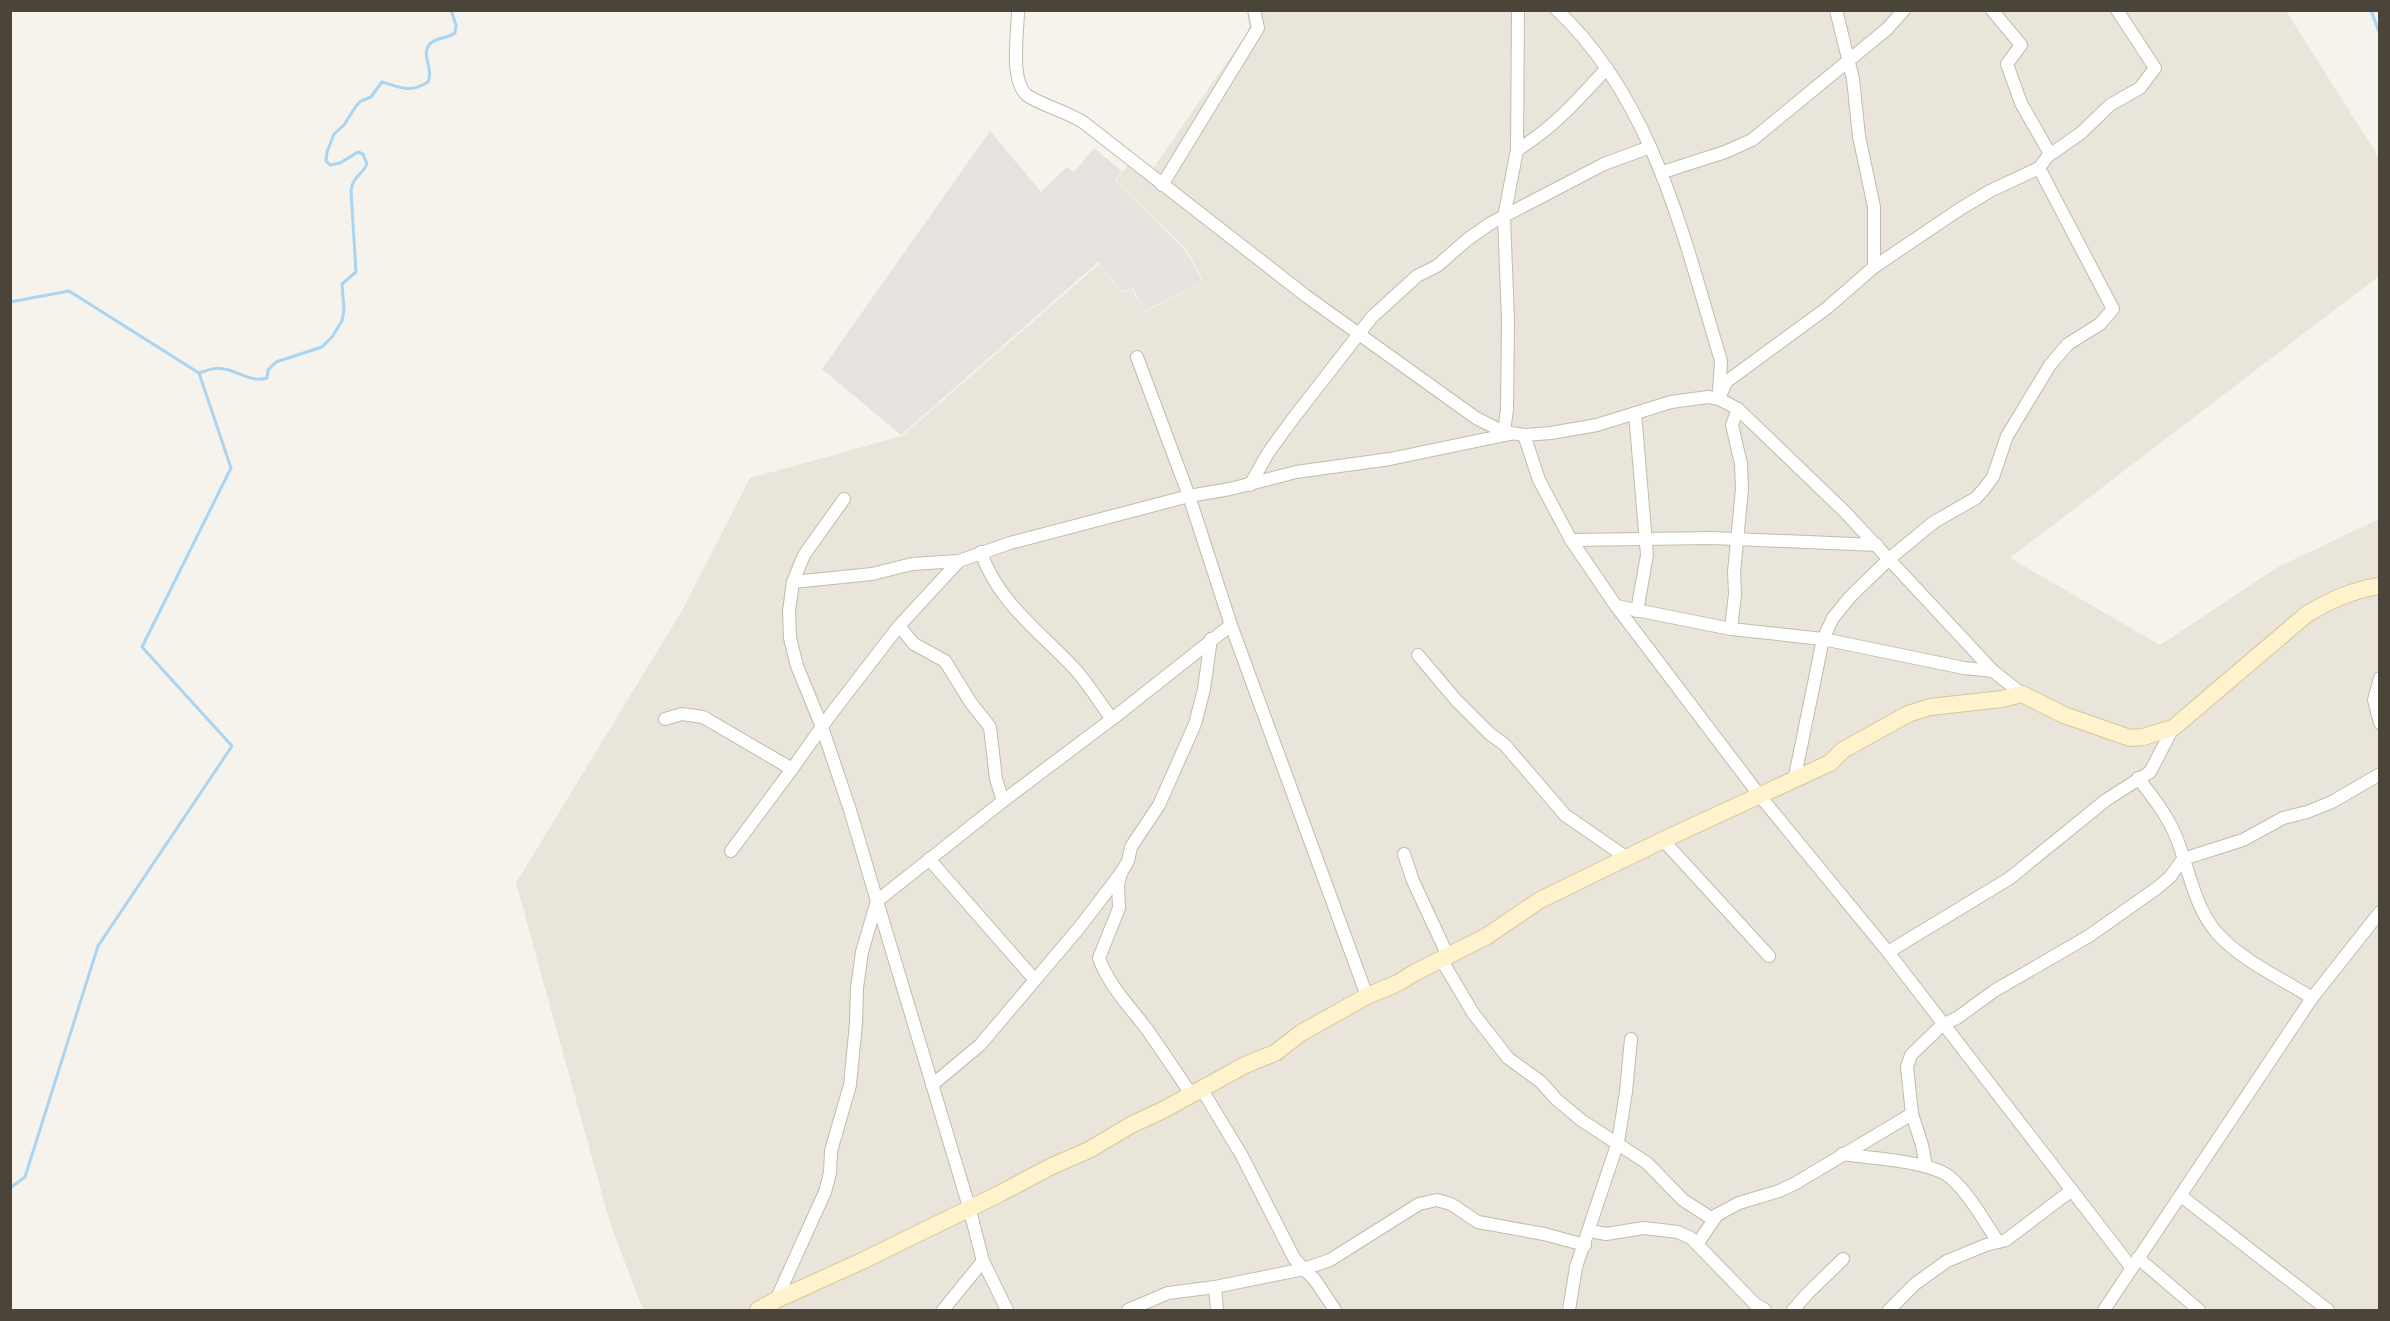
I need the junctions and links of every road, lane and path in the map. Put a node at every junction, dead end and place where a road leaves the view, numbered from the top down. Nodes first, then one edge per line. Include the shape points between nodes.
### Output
1 (1018, 10) edge
2 (1254, 10) edge
3 (1518, 10) edge
4 (1557, 10) edge
5 (1836, 10) edge
6 (1904, 10) edge
7 (1992, 10) edge
8 (2117, 10) edge
9 (1849, 60) junction
10 (1607, 69) junction
11 (1650, 147) junction
12 (1516, 150) junction
13 (2050, 154) junction
14 (2039, 168) junction
15 (1663, 172) junction
16 (1162, 185) junction
17 (1504, 217) junction
18 (1874, 267) junction
19 (1360, 334) junction
20 (1137, 357) dead end
21 (1719, 399) junction
22 (1738, 409) junction
23 (1635, 413) junction
24 (1507, 433) junction
25 (1524, 435) junction
26 (1250, 485) junction
27 (1189, 496) junction
28 (844, 499) dead end
29 (1646, 538) junction
30 (1571, 540) junction
31 (1737, 540) junction
32 (1877, 545) junction
33 (981, 552) junction
34 (1890, 559) junction
35 (959, 561) junction
36 (793, 582) junction
37 (2379, 586) edge
38 (1616, 606) junction
39 (1636, 611) junction
40 (1231, 625) junction
41 (899, 626) junction
42 (1731, 629) junction
43 (1211, 639) junction
44 (1823, 639) junction
45 (1418, 655) dead end
46 (1994, 671) junction
47 (2379, 678) edge
48 (2022, 694) junction
49 (665, 719) dead end
50 (1112, 719) junction
51 (2379, 723) edge
52 (822, 727) junction
53 (2173, 728) junction
54 (792, 769) junction
55 (2379, 774) edge
56 (2138, 778) junction
57 (1794, 781) junction
58 (1760, 796) junction
59 (1003, 801) junction
60 (1663, 840) junction
61 (731, 851) dead end
62 (1404, 854) dead end
63 (1627, 858) junction
64 (929, 859) junction
65 (2183, 859) junction
66 (1121, 873) junction
67 (877, 902) junction
68 (2379, 912) edge
69 (1887, 952) junction
70 (1769, 956) dead end
71 (1444, 958) junction
72 (1034, 979) junction
73 (1367, 996) junction
74 (2312, 998) junction
75 (1942, 1025) junction
76 (1631, 1039) dead end
77 (933, 1085) junction
78 (1196, 1091) junction
79 (1912, 1114) junction
80 (1618, 1142) junction
81 (1842, 1154) junction
82 (1926, 1166) junction
83 (2072, 1190) junction
84 (2181, 1196) junction
85 (969, 1207) junction
86 (1718, 1215) junction
87 (1590, 1231) junction
88 (1998, 1242) junction
89 (1698, 1243) junction
90 (1585, 1245) junction
91 (1843, 1259) dead end
92 (983, 1261) junction
93 (2134, 1263) junction
94 (1304, 1269) junction
95 (1215, 1287) junction
96 (776, 1300) junction
97 (758, 1311) edge
98 (943, 1311) edge
99 (1007, 1311) edge
100 (1128, 1311) edge
101 (1218, 1311) edge
102 (1335, 1311) edge
103 (1569, 1311) edge
104 (1765, 1311) edge
105 (1793, 1311) edge
106 (1889, 1311) edge
107 (2104, 1311) edge
108 (2199, 1311) edge
109 (2328, 1311) edge

1 - 16 street via 1016,74 1020,87 1029,96 1083,122
2 - 16 street via 1258,28
3 - 12 street
4 - 10 street
5 - 9 street
6 - 9 street
7 - 13 street via 2021,45 2007,64 2021,103
8 - 13 street via 2155,68 2140,88 2110,105 2081,133
9 - 15 street via 1752,140
9 - 18 street via 1874,207
10 - 11 street
10 - 12 street via 1561,117 1535,140
11 - 15 street
11 - 17 street via 1604,164
12 - 17 street
13 - 14 street
14 - 18 street via 1990,190
14 - 34 street via 2114,309 2100,324 2068,344 2050,365 2007,436 1993,477 1976,498 1934,522
15 - 21 street via 1721,362
16 - 19 street
17 - 19 street via 1417,276 1372,317
17 - 24 street
18 - 21 street via 1827,308 1726,382
19 - 24 street via 1476,418
19 - 26 street via 1292,420
20 - 27 street
21 - 22 street
21 - 23 street via 1671,402
22 - 31 street via 1732,425 1741,464
22 - 32 street
23 - 25 street via 1597,425
23 - 29 street
24 - 25 street
24 - 26 street via 1390,459 1296,472
25 - 30 street via 1539,480
26 - 27 street
27 - 33 street
27 - 40 street
28 - 36 street via 804,555
29 - 30 street
29 - 31 street
29 - 39 street via 1647,555
30 - 38 street
31 - 32 street
31 - 42 street
32 - 34 street
33 - 35 street
33 - 50 street via 995,586 1073,668
34 - 44 street via 1850,597
34 - 46 street
35 - 36 street
35 - 41 street
36 - 52 street via 790,638
37 - 53 street via 2331,600 2307,614
38 - 39 street
38 - 58 street
39 - 42 street
40 - 43 street
40 - 73 street
41 - 52 street
41 - 59 street via 914,644 945,661 990,727
42 - 44 street
43 - 50 street
43 - 66 street via 1195,724 1163,796 1131,847
44 - 46 street
44 - 57 street
45 - 63 street via 1456,700 1504,744 1565,815
46 - 48 street
47 - 51 street via 2374,700
48 - 53 street via 2064,715 2130,738
48 - 57 street via 1908,714
49 - 54 street via 682,714 703,717
50 - 59 street
52 - 54 street
52 - 67 street
53 - 56 street via 2150,772
54 - 61 street
55 - 65 street via 2332,802 2283,818 2243,840
56 - 65 street via 2174,832
56 - 69 street via 2010,878
57 - 58 street
58 - 60 street
58 - 69 street
59 - 64 street
60 - 63 street
60 - 70 street
62 - 71 street
63 - 71 street via 1540,900 1503,926
64 - 67 street
64 - 72 street
65 - 74 street via 2200,905 2217,932 2246,957
65 - 75 street via 2157,888 2089,936
66 - 72 street
66 - 78 street via 1116,918 1099,958 1116,989
67 - 77 street
67 - 96 street via 862,952 850,1085 831,1151 830,1173
68 - 74 street
69 - 75 street
71 - 73 street
71 - 80 street via 1473,1013 1508,1058 1541,1082 1581,1120
72 - 77 street via 980,1045
73 - 78 street via 1301,1033 1275,1053
74 - 84 street
75 - 79 street via 1911,1055 1907,1067
75 - 83 street
76 - 80 street
77 - 85 street
78 - 85 street via 1089,1150
78 - 94 street via 1242,1156 1294,1258
79 - 81 street
79 - 82 street
80 - 86 street via 1647,1163 1683,1200 1711,1218
80 - 87 street
81 - 82 street
81 - 86 street via 1794,1184 1730,1206
82 - 88 street via 1950,1177
83 - 88 street via 2014,1235
83 - 93 street
84 - 93 street
84 - 109 street
85 - 92 street
85 - 96 street
86 - 89 street
87 - 89 street via 1606,1234 1644,1228 1678,1233
87 - 90 street
88 - 106 street via 1947,1262 1915,1284
89 - 104 street
90 - 94 street via 1478,1222 1451,1204 1437,1200 1419,1204 1330,1260
90 - 103 street via 1576,1267
91 - 105 street
92 - 98 street
92 - 99 street
93 - 107 street
93 - 108 street
94 - 95 street
94 - 102 street
95 - 100 street via 1168,1293
95 - 101 street
96 - 97 street

